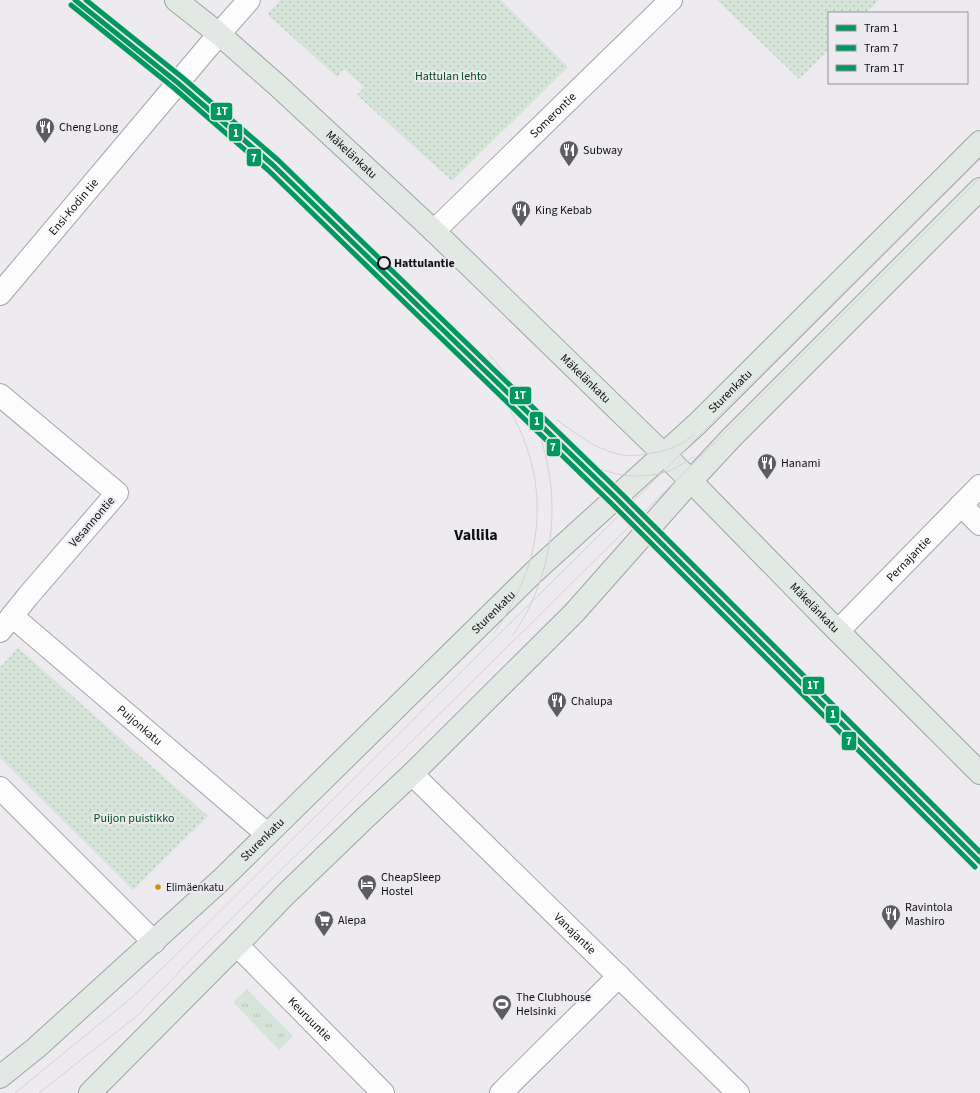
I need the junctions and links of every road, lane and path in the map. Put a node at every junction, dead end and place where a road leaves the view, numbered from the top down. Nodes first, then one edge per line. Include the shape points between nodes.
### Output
1 (176, 0) edge
2 (249, 0) edge
3 (671, 0) edge
4 (219, 34) junction
5 (980, 142) edge
6 (980, 189) edge
7 (434, 231) junction
8 (0, 294) edge
9 (0, 395) edge
10 (664, 454) junction
11 (691, 481) junction
12 (980, 486) edge
13 (961, 506) junction
14 (980, 524) edge
15 (6, 623) edge
16 (838, 632) junction
17 (980, 773) edge
18 (412, 774) junction
19 (0, 788) edge
20 (267, 834) junction
21 (154, 942) junction
22 (237, 945) junction
23 (618, 976) junction
24 (0, 1077) edge
25 (90, 1093) edge
26 (383, 1093) edge
27 (501, 1093) edge
28 (738, 1093) edge

1 - 4 main road, Mäkelänkatu
2 - 4 street
3 - 7 street, Somerontie
4 - 7 main road, Mäkelänkatu
4 - 8 street, Ensi-Kodin tie
5 - 10 main road, Sturenkatu
6 - 11 main road
7 - 10 main road, Mäkelänkatu
9 - 15 street, Vesannontie via 117,493
10 - 11 main road, Mäkelänkatu
10 - 20 main road, Sturenkatu via 534,572
11 - 16 main road, Mäkelänkatu
11 - 18 main road via 574,613
12 - 13 street, Pernajantie
13 - 14 street
13 - 16 street, Pernajantie
15 - 20 street, Puijonkatu via 28,628
16 - 17 main road, Mäkelänkatu
18 - 22 main road via 285,895
18 - 23 street, Vanajantie
19 - 21 street
20 - 21 main road, Sturenkatu
21 - 24 main road, Sturenkatu
22 - 25 main road
22 - 26 street, Keuruuntie
23 - 27 street
23 - 28 street, Vanajantie

